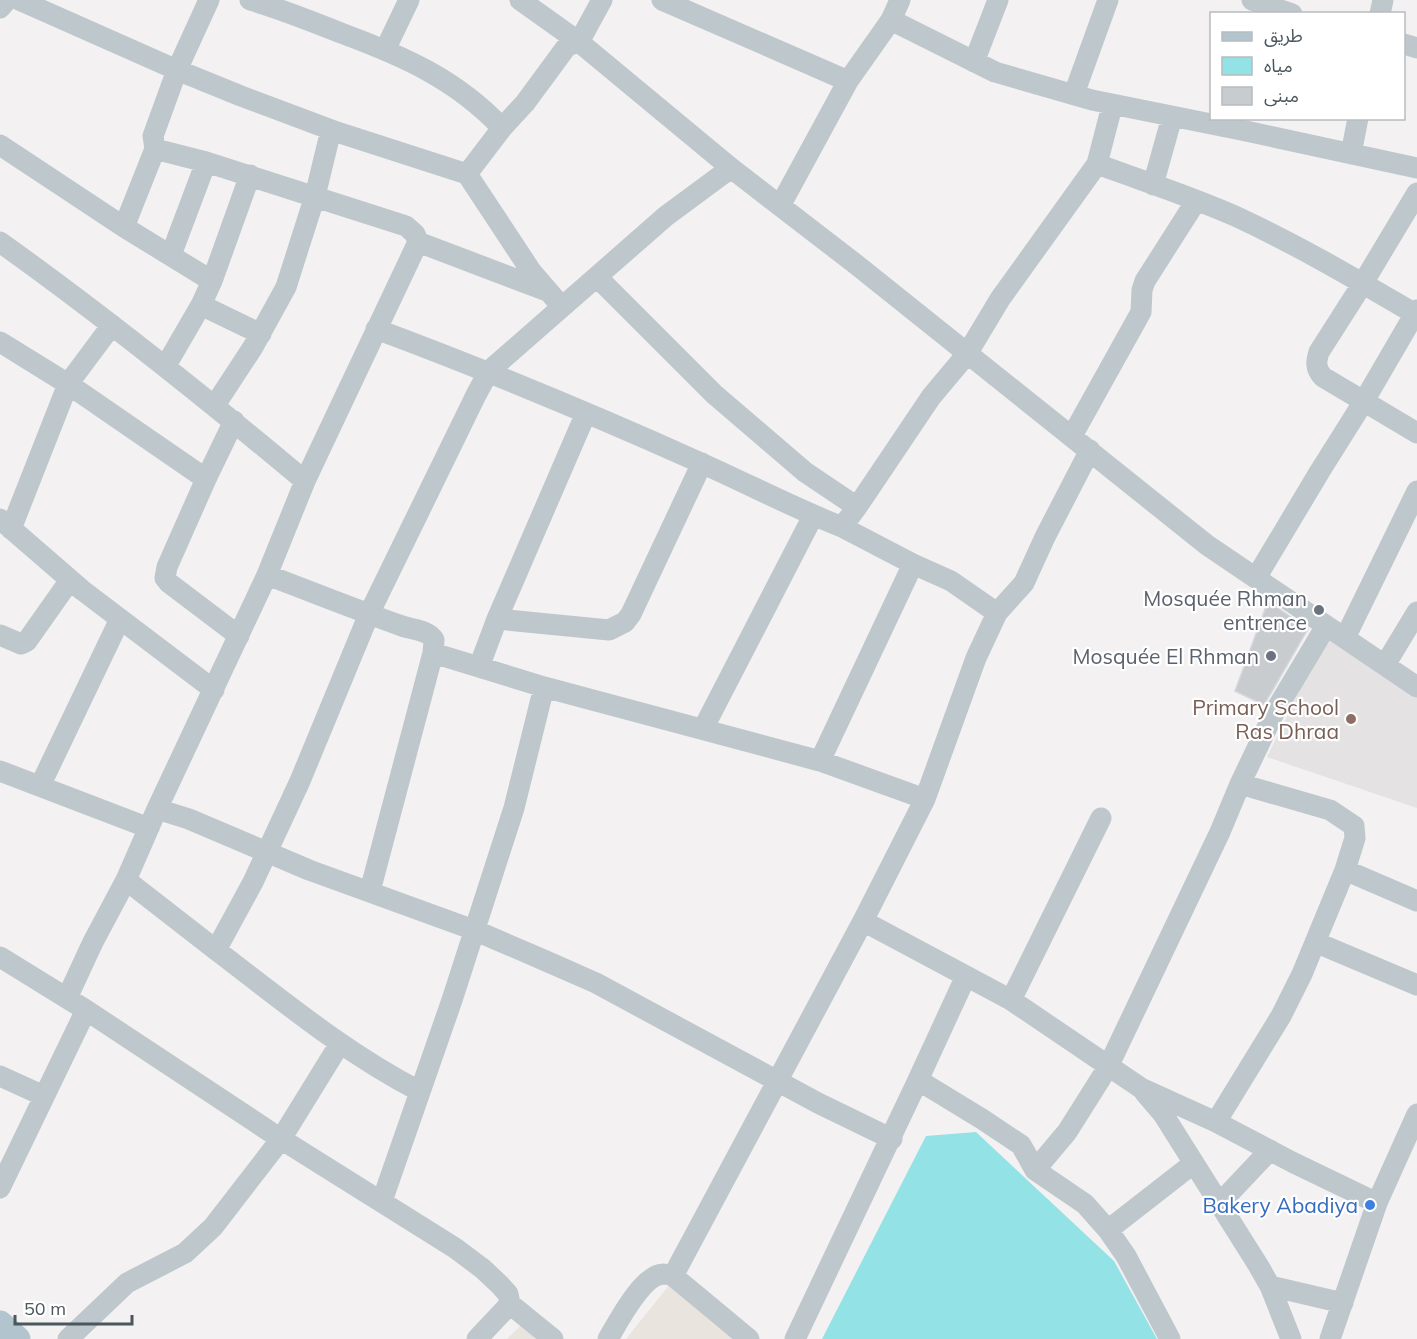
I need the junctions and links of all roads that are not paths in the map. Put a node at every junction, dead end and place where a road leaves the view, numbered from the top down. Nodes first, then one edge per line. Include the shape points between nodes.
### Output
1 (7, 0) edge
2 (19, 0) edge
3 (209, 0) edge
4 (250, 0) edge
5 (409, 0) edge
6 (520, 0) edge
7 (602, 0) edge
8 (662, 0) edge
9 (900, 0) edge
10 (998, 0) edge
11 (1108, 0) edge
12 (0, 8) edge
13 (60, 9) edge
14 (310, 9) edge
15 (891, 20) junction
16 (579, 42) junction
17 (385, 50) junction
18 (974, 62) junction
19 (177, 70) junction
20 (848, 81) junction
21 (1074, 94) junction
22 (1112, 106) junction
23 (1172, 117) junction
24 (1358, 120) edge
25 (1247, 125) edge
26 (502, 128) junction
27 (331, 130) junction
28 (0, 144) edge
29 (154, 149) junction
30 (1351, 154) junction
31 (206, 162) junction
32 (1097, 164) junction
33 (730, 168) junction
34 (1417, 168) edge
35 (468, 174) junction
36 (250, 175) junction
37 (1154, 185) junction
38 (1417, 193) edge
39 (315, 196) junction
40 (1196, 201) junction
41 (780, 206) junction
42 (124, 227) junction
43 (0, 242) edge
44 (418, 242) junction
45 (171, 255) junction
46 (597, 277) junction
47 (212, 281) junction
48 (1363, 283) junction
49 (547, 291) junction
50 (201, 305) junction
51 (562, 307) junction
52 (1416, 313) edge
53 (112, 325) junction
54 (376, 329) junction
55 (261, 334) junction
56 (0, 342) edge
57 (967, 354) junction
58 (165, 367) junction
59 (489, 372) junction
60 (68, 384) junction
61 (1364, 401) junction
62 (214, 405) junction
63 (586, 413) junction
64 (234, 421) junction
65 (1417, 433) edge
66 (1072, 436) junction
67 (1090, 450) junction
68 (702, 463) junction
69 (206, 480) junction
70 (306, 481) junction
71 (1417, 491) edge
72 (857, 507) junction
73 (813, 516) junction
74 (6, 524) edge
75 (842, 527) junction
76 (913, 564) junction
77 (267, 575) junction
78 (1256, 578) junction
79 (70, 580) junction
80 (1417, 612) edge
81 (997, 613) junction
82 (369, 614) junction
83 (120, 619) junction
84 (497, 619) junction
85 (1326, 626) junction
86 (0, 635) edge
87 (239, 636) junction
88 (1344, 638) junction
89 (433, 653) junction
90 (1385, 665) junction
91 (479, 667) junction
92 (544, 687) junction
93 (1417, 687) edge
94 (214, 690) junction
95 (702, 729) junction
96 (820, 761) junction
97 (0, 771) edge
98 (1240, 784) junction
99 (40, 786) junction
100 (925, 799) junction
101 (153, 818) junction
102 (1101, 818) dead end
103 (267, 852) junction
104 (1345, 870) junction
105 (126, 880) junction
106 (370, 891) junction
107 (1417, 901) edge
108 (863, 921) junction
109 (474, 930) junction
110 (1315, 942) junction
111 (216, 950) junction
112 (0, 957) edge
113 (966, 976) junction
114 (1417, 985) edge
115 (67, 998) junction
116 (1011, 999) junction
117 (86, 1010) junction
118 (339, 1045) junction
119 (1108, 1066) junction
120 (0, 1076) edge
121 (918, 1080) junction
122 (778, 1081) junction
123 (1141, 1088) junction
124 (419, 1091) junction
125 (44, 1096) junction
126 (1417, 1114) edge
127 (1216, 1122) junction
128 (892, 1138) junction
129 (280, 1139) junction
130 (1270, 1150) junction
131 (1194, 1163) junction
132 (1035, 1170) junction
133 (0, 1188) edge
134 (382, 1201) junction
135 (1220, 1203) junction
136 (1377, 1203) junction
137 (1108, 1230) junction
138 (673, 1276) junction
139 (1270, 1286) junction
140 (1343, 1303) junction
141 (510, 1304) junction
142 (0, 1324) edge
143 (17, 1339) edge
144 (68, 1339) edge
145 (477, 1339) edge
146 (553, 1339) edge
147 (608, 1339) edge
148 (749, 1339) edge
149 (795, 1339) edge
150 (1170, 1339) edge
151 (1291, 1339) edge
152 (1330, 1339) edge

1 - 12 street
2 - 13 street
3 - 19 street
4 - 14 street
5 - 17 street
6 - 16 street
7 - 16 street
8 - 20 street
9 - 15 street
10 - 18 street
11 - 21 street
13 - 19 street
14 - 17 street
15 - 18 street
15 - 20 street
16 - 26 street via 567,46
16 - 33 street
17 - 26 street via 447,81
18 - 21 street
19 - 27 street
19 - 29 street via 153,136
20 - 41 street
21 - 22 street
22 - 23 street
22 - 32 street
23 - 25 street
23 - 37 street
24 - 30 street
25 - 30 street
26 - 35 street
27 - 35 street
27 - 39 street
28 - 42 street
29 - 31 street
29 - 42 street
30 - 34 street
31 - 36 street
31 - 45 street
32 - 37 street
32 - 57 street via 1000,299
33 - 41 street
33 - 46 street via 666,216
35 - 49 street
36 - 39 street
36 - 47 street
37 - 40 street
38 - 48 street
39 - 44 street via 406,226
39 - 55 street via 286,287
40 - 48 street via 1254,225
40 - 66 street via 1145,281 1141,312
41 - 57 street
42 - 45 street
43 - 53 street
44 - 49 street
44 - 54 street
45 - 47 street
46 - 51 street
46 - 72 street via 714,394 804,472
47 - 50 street
48 - 52 street
48 - 61 street via 1316,360 1323,377
49 - 51 street
50 - 55 street
50 - 58 street
51 - 59 street
52 - 61 street
53 - 58 street
53 - 60 street
54 - 59 street
54 - 70 street
55 - 62 street
56 - 60 street
57 - 66 street
57 - 72 street
58 - 62 street
59 - 63 street
59 - 82 street
60 - 69 street
60 - 74 street
61 - 65 street
61 - 78 street
62 - 64 street
63 - 68 street
63 - 84 street
64 - 69 street
64 - 70 street
66 - 67 street
67 - 78 street via 1207,545
67 - 81 street via 1024,583
68 - 73 street
68 - 84 street via 625,621 609,630
69 - 87 street via 165,578
70 - 77 street
71 - 88 street
72 - 75 street
73 - 75 street
73 - 95 street
74 - 79 street
75 - 76 street
76 - 81 street via 951,580
76 - 96 street
77 - 82 street
77 - 87 street
78 - 85 street
79 - 83 street
79 - 86 street via 27,641 21,644
80 - 90 street
81 - 100 street via 976,658
82 - 89 street via 427,633 434,640
82 - 103 street
83 - 94 street
83 - 99 street
84 - 91 street
85 - 88 street
85 - 98 street via 1274,713
87 - 94 street
88 - 90 street
89 - 91 street
89 - 106 street
90 - 93 street
91 - 92 street
92 - 95 street
92 - 109 street via 524,772
94 - 101 street
95 - 96 street
96 - 100 street
97 - 99 street
98 - 104 street via 1330,810 1349,821 1354,826 1355,838
98 - 119 street
99 - 101 street
100 - 108 street
101 - 103 street via 189,819
101 - 105 street
102 - 116 street
103 - 106 street
103 - 111 street
104 - 107 street
104 - 110 street
105 - 111 street
105 - 115 street
106 - 109 street
108 - 113 street
108 - 122 street
109 - 122 street via 596,983
109 - 124 street
110 - 114 street
110 - 127 street via 1281,1016
111 - 118 street
112 - 115 street
113 - 116 street
113 - 121 street
115 - 117 street
116 - 119 street
117 - 125 street
117 - 129 street
118 - 124 street
118 - 129 street
119 - 123 street
119 - 132 street via 1073,1125
120 - 125 street
121 - 128 street
121 - 132 street via 1021,1145
122 - 128 street
122 - 138 street
123 - 127 street
123 - 131 street
124 - 134 street
125 - 133 street
126 - 136 street
127 - 130 street
128 - 149 street
129 - 134 street
129 - 144 street via 213,1227 185,1253 127,1283
130 - 135 street
130 - 136 street
131 - 135 street
131 - 137 street
132 - 137 street via 1085,1204
134 - 141 street via 483,1269 508,1294
135 - 139 street
136 - 140 street
137 - 150 street
138 - 147 street via 662,1274 639,1290
138 - 148 street
139 - 140 street
139 - 151 street
140 - 152 street
141 - 145 street
141 - 146 street
142 - 143 main road

